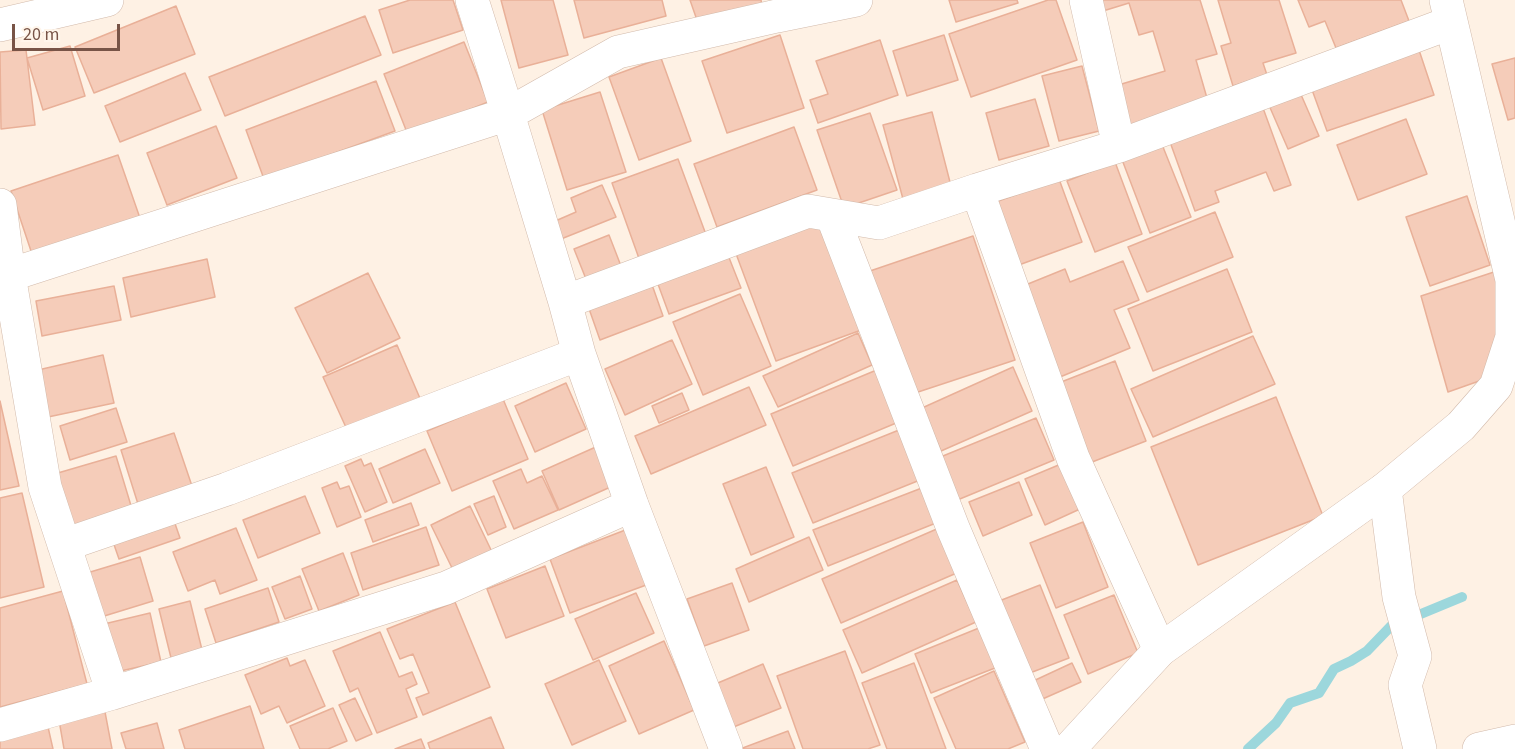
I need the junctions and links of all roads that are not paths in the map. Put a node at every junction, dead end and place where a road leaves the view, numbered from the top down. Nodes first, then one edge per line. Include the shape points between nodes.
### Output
1 (107, 0) edge
2 (472, 0) edge
3 (856, 0) edge
4 (1086, 0) edge
5 (774, 8) edge
6 (1448, 11) edge
7 (0, 25) edge
8 (508, 114) junction
9 (1119, 146) junction
10 (977, 189) junction
11 (0, 205) edge
12 (832, 215) junction
13 (4, 277) edge
14 (1514, 280) edge
15 (564, 302) junction
16 (579, 354) junction
17 (1385, 489) junction
18 (633, 505) junction
19 (64, 545) junction
20 (1160, 650) junction
21 (113, 693) junction
22 (0, 724) edge
23 (1515, 741) edge
24 (1067, 748) edge
25 (726, 749) edge
26 (1420, 749) edge
27 (1479, 749) edge

1 - 7 street
2 - 8 street
3 - 5 street
4 - 9 street
5 - 8 street via 618,52
6 - 9 street
6 - 14 street
8 - 13 street
8 - 15 street
9 - 10 street
10 - 12 street via 879,223
10 - 20 street via 1073,458
11 - 13 street
12 - 15 street via 808,211
12 - 24 street via 952,528
13 - 19 street via 45,487
14 - 17 street via 1512,337 1496,386 1461,426
15 - 16 street
16 - 18 street
16 - 19 street via 227,489
17 - 20 street
17 - 26 street via 1399,597 1415,656 1405,684
18 - 21 street via 446,588
18 - 25 street
19 - 21 street
20 - 24 street
21 - 22 street
23 - 27 street

